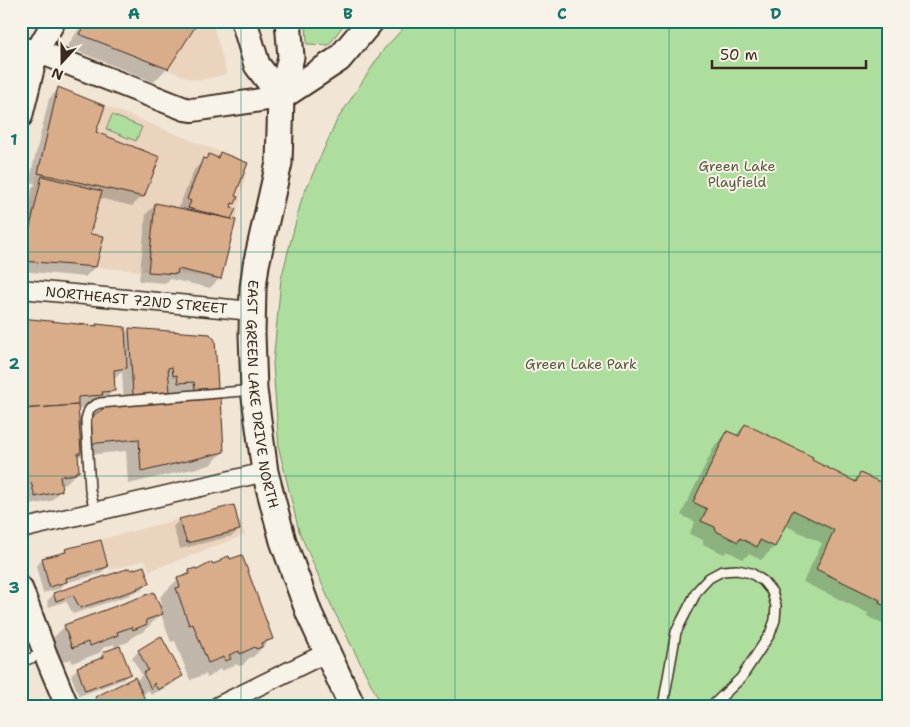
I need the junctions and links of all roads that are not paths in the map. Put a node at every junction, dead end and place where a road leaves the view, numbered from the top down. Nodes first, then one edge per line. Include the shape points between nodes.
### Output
1 (54, 21) edge
2 (244, 21) edge
3 (288, 21) edge
4 (371, 21) edge
5 (29, 50) edge
6 (281, 97) junction
7 (21, 116) edge
8 (21, 290) edge
9 (252, 311) junction
10 (254, 390) junction
11 (265, 472) junction
12 (95, 511) junction
13 (21, 529) edge
14 (21, 588) edge
15 (45, 653) junction
16 (326, 653) junction
17 (21, 662) edge
18 (66, 706) edge
19 (218, 706) edge
20 (352, 706) edge
21 (663, 706) edge
22 (712, 706) edge

1 - 5 street
2 - 6 main road via 257,65
3 - 6 main road, EAST GREEN LAKE DRIVE NORTH via 291,57
4 - 6 main road via 339,59
5 - 6 street via 185,109
5 - 7 street
6 - 9 main road, EAST GREEN LAKE DRIVE NORTH via 280,163 256,265
8 - 9 street, NORTHEAST 72ND STREET
9 - 10 main road, EAST GREEN LAKE DRIVE NORTH
10 - 11 main road, EAST GREEN LAKE DRIVE NORTH
10 - 12 lane via 92,406 86,420 90,490
11 - 12 street
11 - 16 main road, EAST GREEN LAKE DRIVE NORTH via 292,568
12 - 13 street
14 - 15 street
15 - 17 lane
15 - 18 street
16 - 19 street
16 - 20 main road, EAST GREEN LAKE DRIVE NORTH
21 - 22 lane via 676,632 697,591 709,578 722,571 751,573 772,592 775,620 770,634 741,678

